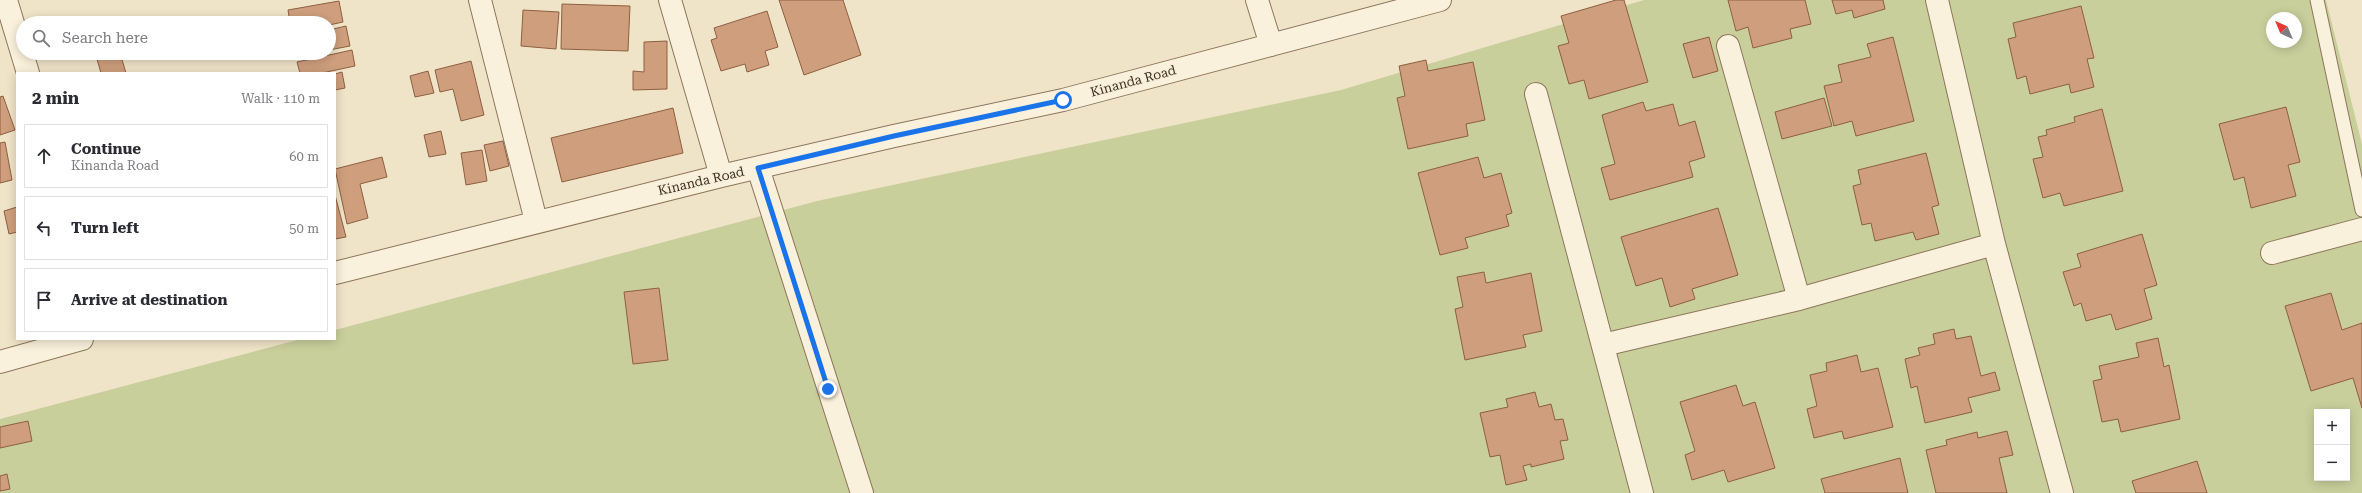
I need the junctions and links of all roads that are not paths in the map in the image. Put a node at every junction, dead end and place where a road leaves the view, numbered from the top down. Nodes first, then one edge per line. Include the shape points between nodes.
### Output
1 (6, 0) edge
2 (480, 0) edge
3 (670, 0) edge
4 (1257, 0) edge
5 (1440, 0) edge
6 (1936, 0) edge
7 (2317, 0) edge
8 (16, 33) edge
9 (1271, 45) junction
10 (1728, 46) dead end
11 (24, 60) edge
12 (28, 72) edge
13 (1536, 94) dead end
14 (758, 168) junction
15 (721, 176) junction
16 (2362, 210) edge
17 (536, 221) junction
18 (2362, 229) edge
19 (1994, 244) junction
20 (2272, 253) dead end
21 (336, 273) edge
22 (1799, 299) junction
23 (78, 340) edge
24 (1603, 345) junction
25 (0, 362) edge
26 (862, 493) edge
27 (1642, 493) edge
28 (2062, 493) edge

1 - 8 street
2 - 17 street
3 - 15 street
4 - 9 street
5 - 9 street, Kinanda Road
6 - 19 street
7 - 16 lane
9 - 14 street, Kinanda Road via 1063,100
10 - 22 street
11 - 12 street
13 - 24 street
14 - 15 street, Kinanda Road
14 - 26 street
15 - 17 street, Kinanda Road
17 - 21 street, Kinanda Road
18 - 20 street
19 - 22 street
19 - 28 street
22 - 24 street
23 - 25 street
24 - 27 street

